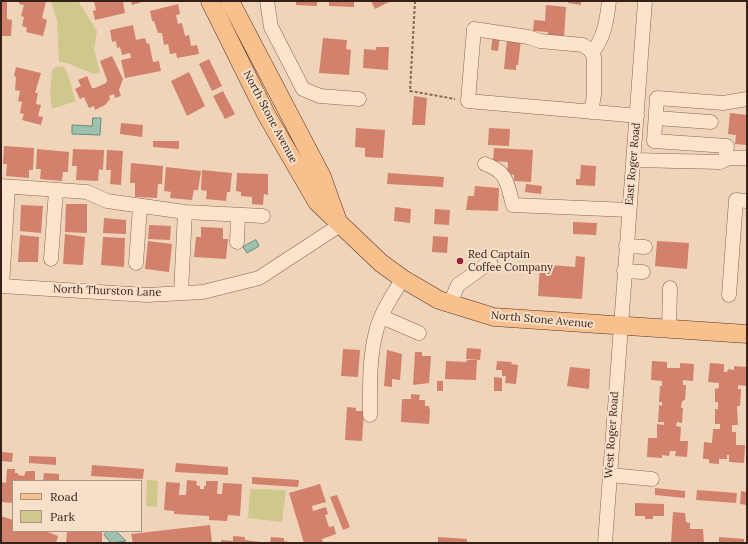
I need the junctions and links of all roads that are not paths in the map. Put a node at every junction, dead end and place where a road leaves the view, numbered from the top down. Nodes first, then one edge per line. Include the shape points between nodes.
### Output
1 (210, 1) edge
2 (230, 1) edge
3 (267, 1) edge
4 (609, 1) edge
5 (645, 1) edge
6 (592, 53) junction
7 (359, 99) dead end
8 (747, 99) edge
9 (712, 102) junction
10 (591, 112) junction
11 (637, 116) junction
12 (656, 118) junction
13 (711, 122) junction
14 (710, 145) junction
15 (747, 158) edge
16 (633, 160) junction
17 (725, 160) junction
18 (485, 164) dead end
19 (4, 186) edge
20 (56, 190) junction
21 (747, 201) edge
22 (140, 207) junction
23 (629, 210) junction
24 (185, 212) junction
25 (238, 215) junction
26 (262, 216) dead end
27 (340, 225) junction
28 (237, 242) dead end
29 (626, 246) junction
30 (645, 247) dead end
31 (51, 259) dead end
32 (490, 262) dead end
33 (136, 263) dead end
34 (624, 271) junction
35 (643, 272) dead end
36 (403, 280) junction
37 (2, 286) edge
38 (670, 288) dead end
39 (181, 293) junction
40 (729, 294) dead end
41 (450, 304) junction
42 (382, 317) junction
43 (620, 326) junction
44 (669, 329) junction
45 (419, 333) dead end
46 (747, 334) edge
47 (370, 415) dead end
48 (610, 475) junction
49 (652, 479) dead end
50 (604, 543) edge

1 - 27 main road, North Stone Avenue via 266,114 317,202
2 - 27 main road, North Stone Avenue via 322,178
3 - 7 street via 271,27 303,89 320,96
4 - 6 street via 600,44
5 - 11 street, East Roger Road
6 - 10 street via 594,95
6 - 10 street via 582,45 540,41 474,29 468,101
8 - 9 street
9 - 12 street via 657,98
9 - 13 street
10 - 11 street
11 - 16 street, East Roger Road
12 - 13 street
12 - 14 street via 654,141
13 - 14 street
14 - 17 street via 727,146
15 - 17 street
16 - 17 street
16 - 23 street, East Roger Road
18 - 23 street via 496,168 504,176 514,205
19 - 20 street
19 - 37 street
20 - 22 street via 87,192 108,201
20 - 31 street
21 - 40 street via 736,200
22 - 24 street
22 - 33 street
23 - 29 street, East Roger Road
24 - 25 street
24 - 39 street
25 - 26 street
25 - 28 street
27 - 36 main road, North Stone Avenue
27 - 39 street, North Thurston Lane via 259,278 203,292
29 - 30 street
29 - 34 street, East Roger Road
32 - 41 street via 458,285
34 - 35 street
34 - 43 street, East Roger Road
36 - 41 main road, North Stone Avenue
36 - 42 street via 391,297
37 - 39 street, North Thurston Lane via 147,295
38 - 44 street
41 - 43 main road, North Stone Avenue via 494,317
42 - 45 street
42 - 47 street via 376,331 370,364
43 - 44 main road, North Stone Avenue
43 - 48 street, West Roger Road
44 - 46 main road, North Stone Avenue
48 - 49 street
48 - 50 street, West Roger Road

